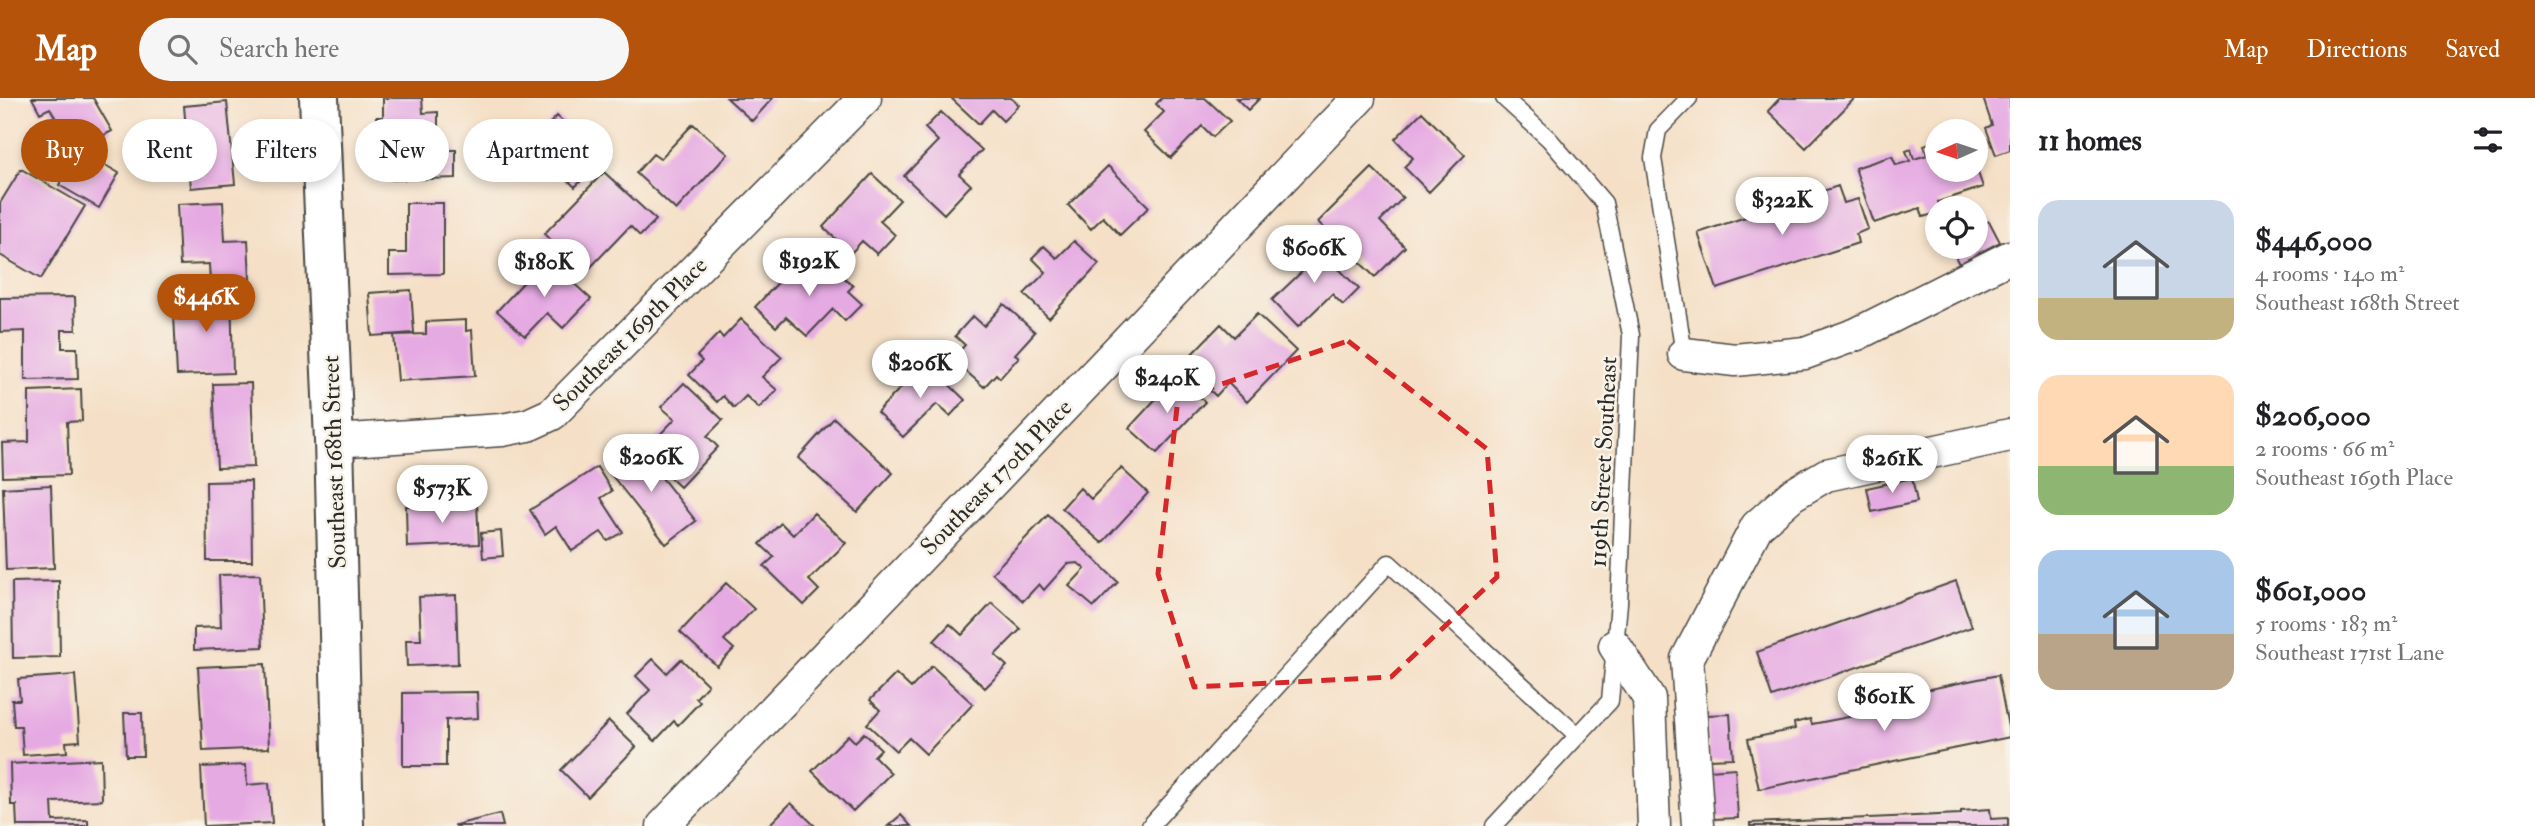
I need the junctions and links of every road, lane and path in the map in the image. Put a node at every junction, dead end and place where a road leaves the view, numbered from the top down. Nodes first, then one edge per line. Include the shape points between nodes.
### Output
1 (319, 98) edge
2 (865, 98) edge
3 (1359, 98) edge
4 (1504, 98) edge
5 (1689, 98) edge
6 (2010, 257) edge
7 (1684, 354) joint
8 (2010, 435) edge
9 (334, 441) junction
10 (1615, 646) junction
11 (1578, 736) junction
12 (344, 826) edge
13 (663, 826) edge
14 (1150, 826) edge
15 (1494, 826) edge
16 (1654, 826) edge
17 (1698, 826) edge

1 - 9 street, Southeast 168th Street
2 - 9 street, Southeast 169th Place via 552,414 502,430
3 - 13 street, Southeast 170th Place
4 - 10 lane, 119th Street Southeast via 1549,139 1604,203 1631,335
5 - 7 lane via 1658,130 1653,158
6 - 7 street via 1857,334 1805,353 1735,360
8 - 17 street via 1826,475 1792,495 1758,526 1687,659
9 - 12 street, Southeast 168th Street
10 - 11 lane, 119th Street Southeast via 1610,701
10 - 16 street via 1649,698
11 - 14 lane via 1389,563
11 - 15 lane, 119th Street Southeast

